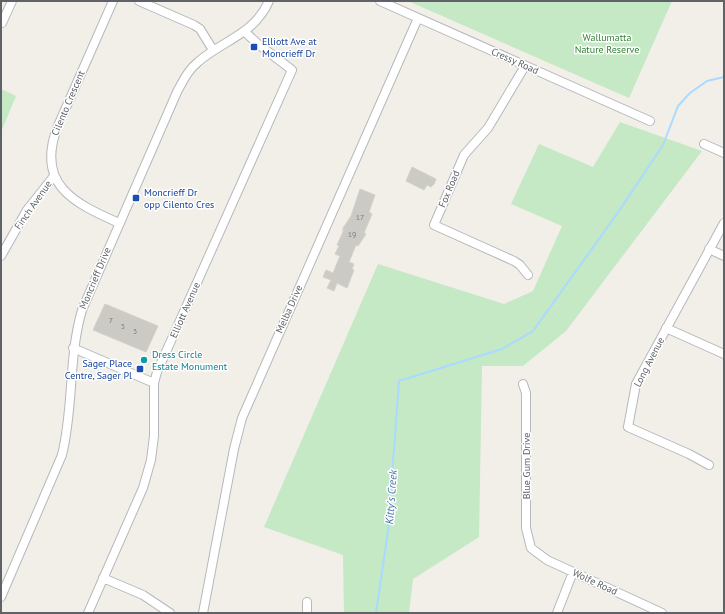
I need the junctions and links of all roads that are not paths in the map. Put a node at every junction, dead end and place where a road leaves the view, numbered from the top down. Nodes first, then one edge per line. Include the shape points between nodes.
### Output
1 (12, 1) edge
2 (113, 1) edge
3 (138, 1) edge
4 (269, 1) edge
5 (380, 1) edge
6 (418, 18) junction
7 (2, 23) dead end
8 (245, 32) junction
9 (213, 50) junction
10 (525, 66) junction
11 (650, 120) dead end
12 (704, 144) dead end
13 (724, 153) edge
14 (54, 176) junction
15 (119, 223) junction
16 (724, 223) edge
17 (709, 249) junction
18 (1, 256) edge
19 (724, 256) edge
20 (528, 275) dead end
21 (666, 328) junction
22 (73, 348) junction
23 (724, 354) edge
24 (154, 383) junction
25 (523, 384) dead end
26 (709, 465) dead end
27 (530, 548) joint
28 (573, 572) junction
29 (103, 578) junction
30 (1, 597) edge
31 (307, 602) dead end
32 (88, 613) edge
33 (170, 613) edge
34 (203, 613) edge
35 (308, 613) edge
36 (557, 613) edge
37 (662, 613) edge

1 - 7 street
2 - 14 street, Cilento Crescent via 52,142 50,156
3 - 9 street via 194,25
4 - 8 street, Moncrieff Drive via 258,19
5 - 6 street, Cressy Road
6 - 10 street, Cressy Road
6 - 34 street, Melba Drive via 242,418
8 - 9 street, Moncrieff Drive
8 - 24 street, Elliott Avenue via 292,70
9 - 15 street, Moncrieff Drive via 196,63 185,77
10 - 11 street, Cressy Road
10 - 20 street, Fox Road via 488,128 464,155 434,225 508,258 520,265
12 - 13 street
14 - 15 street, Cilento Crescent via 64,191 76,202
14 - 18 street, Finch Avenue via 27,210
15 - 22 street, Moncrieff Drive via 82,310
16 - 17 street, Long Avenue
17 - 19 street
17 - 21 street, Long Avenue
21 - 23 street
21 - 26 street, Long Avenue via 636,384 628,427
22 - 24 street
22 - 30 street, Moncrieff Drive via 68,430 62,455
24 - 29 street, Elliott Avenue via 154,436 151,460 143,488
25 - 27 street, Blue Gum Drive via 526,393 526,528
27 - 28 street, Wolfe Road via 547,560
28 - 36 street
28 - 37 street, Wolfe Road
29 - 32 street, Elliott Avenue
29 - 33 street via 143,595
31 - 35 street

